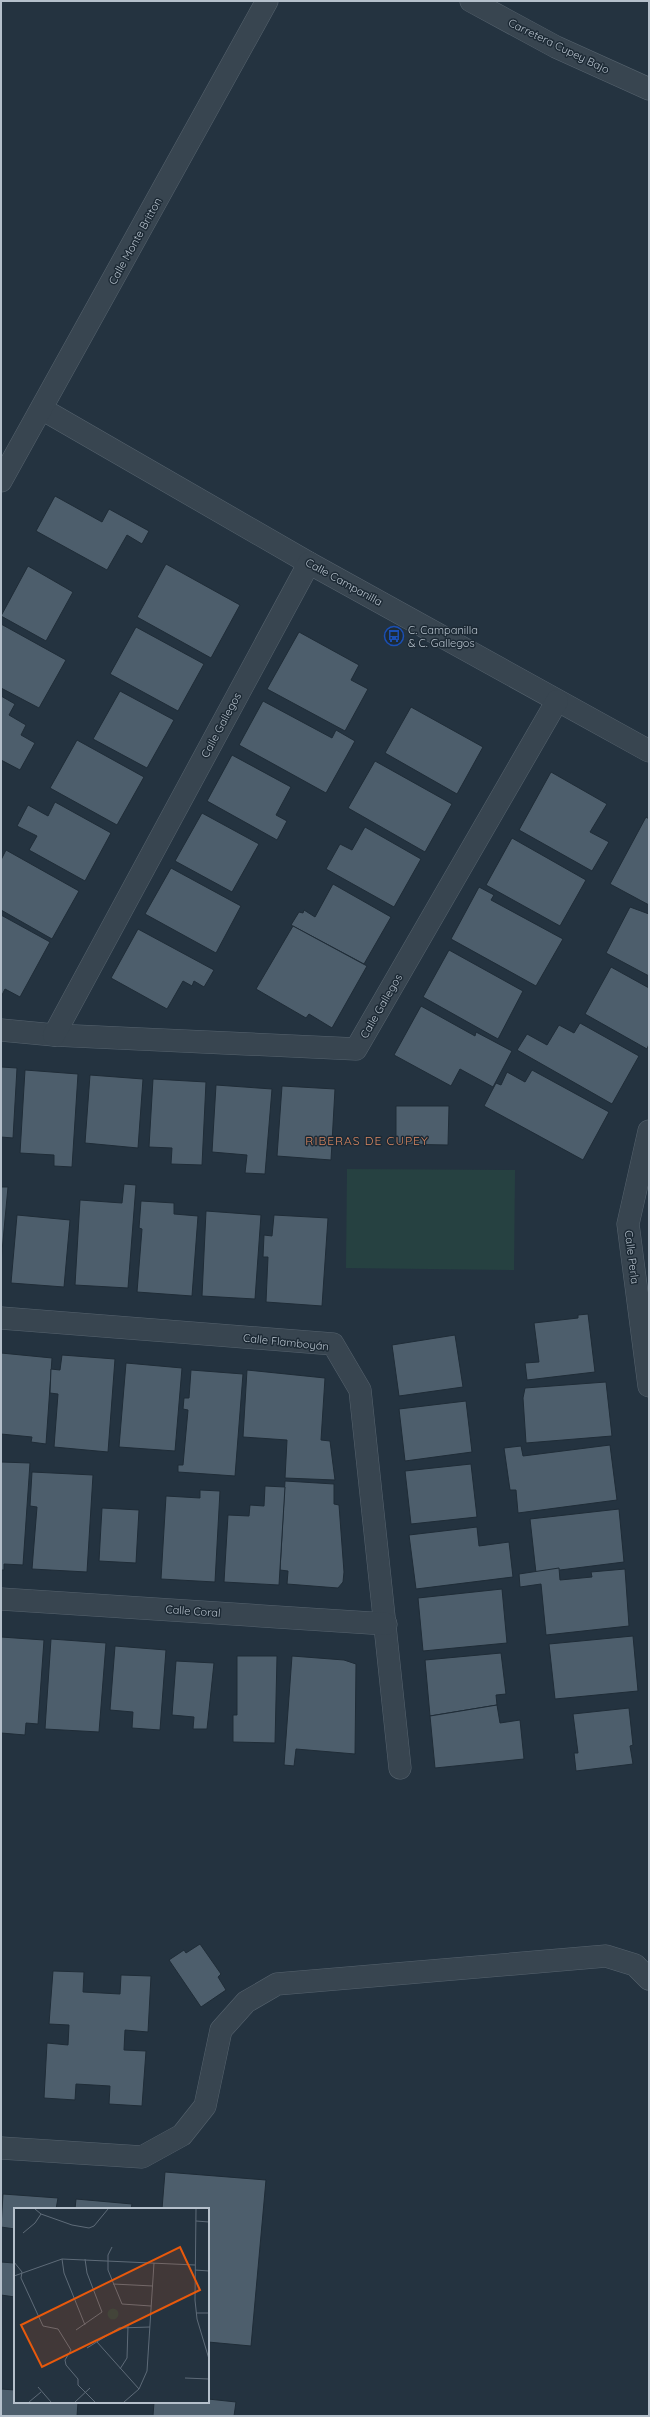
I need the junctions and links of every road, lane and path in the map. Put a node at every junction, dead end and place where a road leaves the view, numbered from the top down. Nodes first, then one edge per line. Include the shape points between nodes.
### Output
1 (267, 1) edge
2 (471, 1) edge
3 (649, 89) edge
4 (42, 409) junction
5 (1, 482) edge
6 (309, 563) junction
7 (557, 701) junction
8 (649, 751) edge
9 (1, 1030) edge
10 (54, 1035) junction
11 (649, 1130) edge
12 (1, 1318) edge
13 (649, 1386) edge
14 (1, 1598) edge
15 (386, 1624) junction
16 (400, 1768) dead end
17 (649, 1979) edge
18 (1, 2148) edge

1 - 4 street, Calle Monte Britton
2 - 3 street, Carretera Cupey Bajo via 556,47
4 - 5 street, Calle Monte Britton
4 - 6 street, Calle Campanilla
6 - 7 street, Calle Campanilla
6 - 10 street, Calle Gallegos
7 - 8 street, Calle Campanilla
7 - 10 street, Calle Gallegos via 356,1049
9 - 10 street, Calle Gallegos
11 - 13 street, Calle Perla via 628,1224
12 - 15 street, Calle Flamboyán via 333,1344 360,1390
14 - 15 street, Calle Coral
15 - 16 street
17 - 18 street via 635,1965 606,1956 277,1984 246,2002 221,2030 205,2106 182,2135 142,2157

